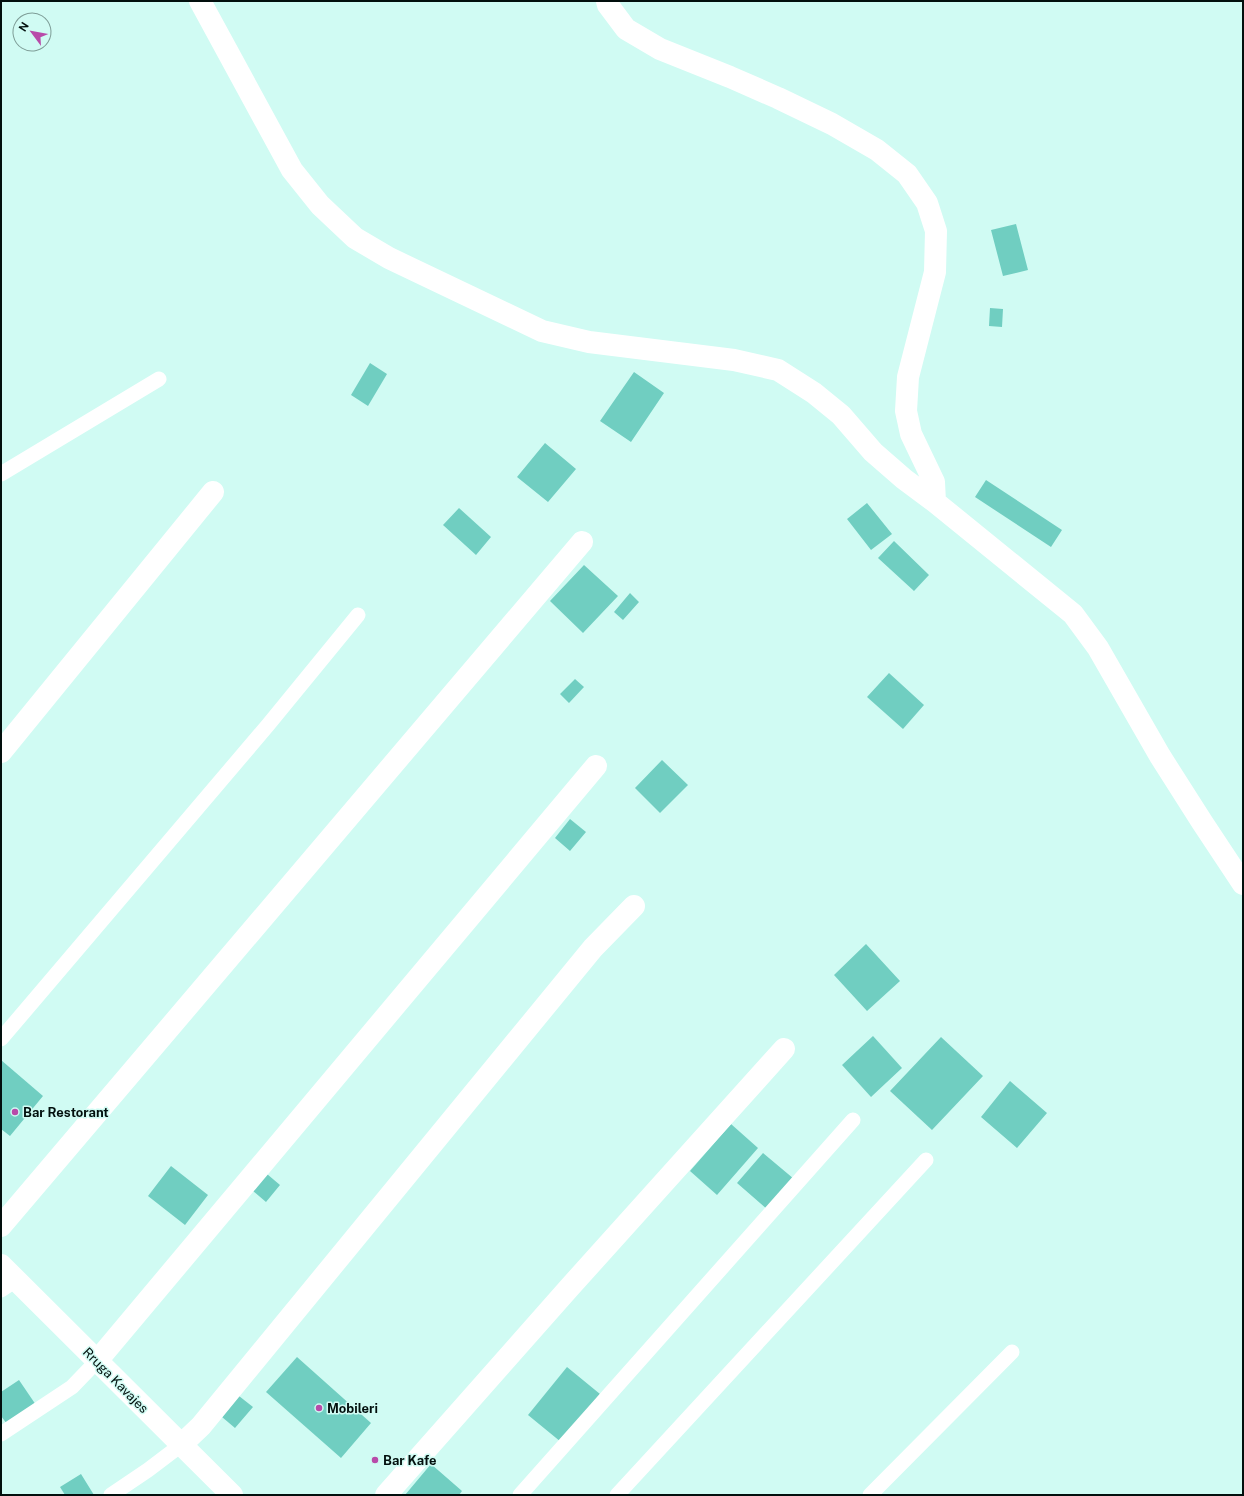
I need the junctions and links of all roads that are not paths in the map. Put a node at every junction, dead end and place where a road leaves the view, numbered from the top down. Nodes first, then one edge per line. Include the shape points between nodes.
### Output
1 (200, 1) edge
2 (607, 1) edge
3 (159, 379) dead end
4 (1, 474) edge
5 (213, 492) dead end
6 (935, 502) junction
7 (582, 542) dead end
8 (358, 615) dead end
9 (1, 752) edge
10 (596, 766) dead end
11 (1243, 884) edge
12 (634, 906) dead end
13 (1, 1039) edge
14 (784, 1049) dead end
15 (853, 1120) dead end
16 (926, 1160) dead end
17 (1, 1226) edge
18 (1, 1265) edge
19 (9, 1285) edge
20 (1012, 1352) dead end
21 (97, 1361) junction
22 (1, 1434) edge
23 (181, 1445) junction
24 (111, 1495) edge
25 (232, 1495) edge
26 (386, 1495) edge
27 (520, 1495) edge
28 (618, 1495) edge
29 (870, 1495) edge

1 - 6 street via 292,170 320,205 355,238 389,258 542,331 589,342 734,360 778,370 814,392 842,415 873,452
2 - 6 street via 626,29 660,49 778,98 832,124 877,150 907,174 927,203 936,231 935,272 908,377 906,411 911,434 934,482
3 - 4 lane
5 - 9 street
6 - 11 street via 1073,614 1098,648 1160,756
7 - 17 street
8 - 13 lane
10 - 21 street
12 - 23 street via 592,948 201,1426
14 - 26 street
15 - 27 lane
16 - 28 lane
18 - 19 street, Rruga Kavajes
19 - 21 street, Rruga Kavajes
20 - 29 lane
21 - 22 lane via 72,1387
21 - 23 street, Rruga Kavajes
23 - 24 lane
23 - 25 street, Rruga Kavajes

